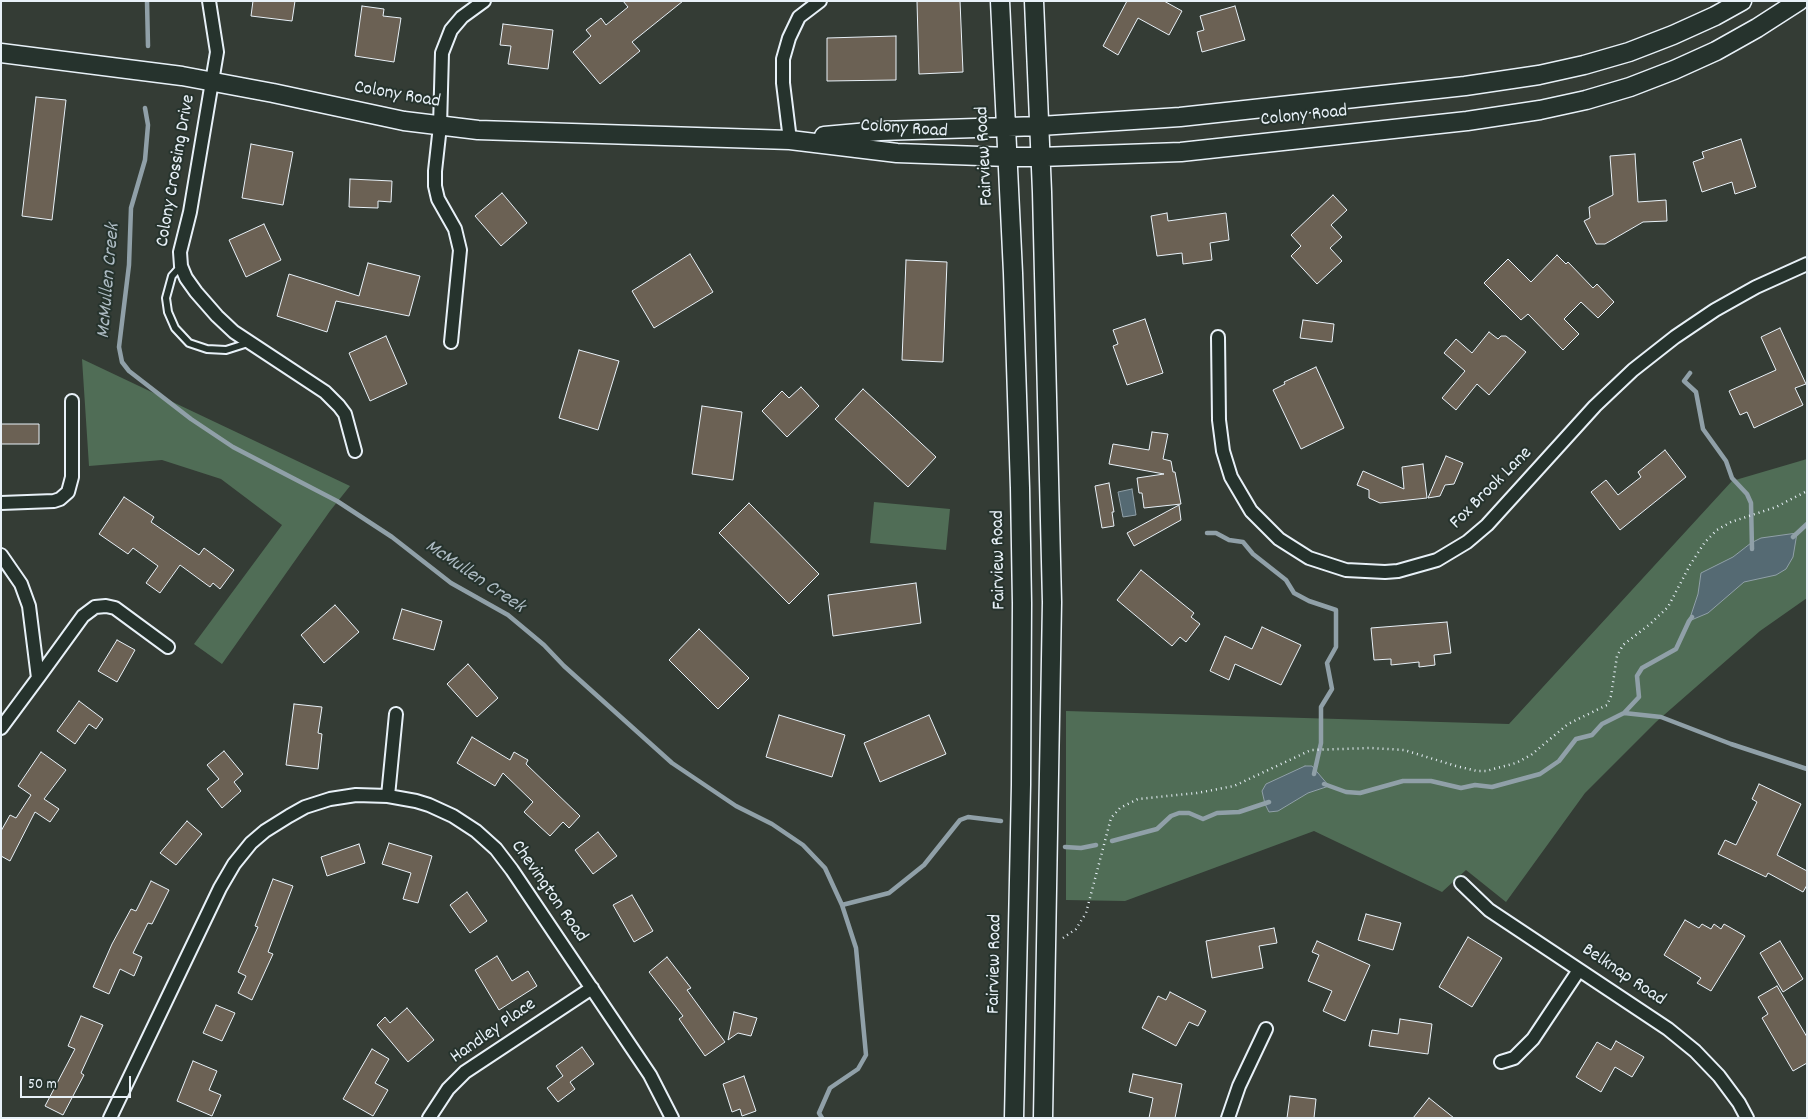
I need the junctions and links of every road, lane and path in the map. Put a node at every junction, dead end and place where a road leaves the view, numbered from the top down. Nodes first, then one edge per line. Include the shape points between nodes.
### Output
1 (209, 1) edge
2 (484, 1) edge
3 (820, 1) edge
4 (1000, 1) edge
5 (1034, 1) edge
6 (1742, 1) edge
7 (1799, 1) edge
8 (1, 53) edge
9 (213, 81) junction
10 (440, 126) junction
11 (1040, 126) junction
12 (1006, 127) junction
13 (790, 140) junction
14 (1008, 157) junction
15 (1040, 157) junction
16 (1807, 264) edge
17 (181, 266) junction
18 (1218, 337) dead end
19 (249, 342) junction
20 (451, 342) dead end
21 (72, 401) dead end
22 (355, 451) dead end
23 (1807, 491) edge
24 (1, 503) edge
25 (1, 555) edge
26 (168, 647) dead end
27 (38, 678) junction
28 (396, 714) dead end
29 (1, 728) edge
30 (388, 796) junction
31 (1461, 883) dead end
32 (1063, 938) dead end
33 (1579, 970) junction
34 (592, 988) junction
35 (1266, 1029) dead end
36 (1501, 1062) dead end
37 (110, 1118) edge
38 (429, 1118) edge
39 (672, 1118) edge
40 (1014, 1118) edge
41 (1043, 1118) edge
42 (1228, 1118) edge
43 (1747, 1118) edge

1 - 9 street, Colony Crossing Drive via 217,45
2 - 10 street via 462,17 447,37 442,53
3 - 13 street via 799,18 783,60
4 - 12 main road, Fairview Road
5 - 11 main road
6 - 11 main road, Colony Road via 1673,35 1629,52 1539,75 1180,117
7 - 15 main road, Colony Road via 1741,37 1674,70 1630,87 1540,110 1181,152
8 - 9 main road, Colony Road
9 - 10 main road, Colony Road
9 - 17 street, Colony Crossing Drive via 180,252
10 - 13 main road, Colony Road
10 - 20 street via 435,186 438,199 455,230 460,250
11 - 12 main road, Colony Road
11 - 15 main road
12 - 13 main road, Colony Road via 880,131
12 - 14 main road, Fairview Road
13 - 14 main road, Colony Road via 897,152
14 - 15 main road, Colony Road
14 - 40 main road, Fairview Road via 1022,603
15 - 41 main road via 1052,602
16 - 18 street, Fox Brook Lane via 1715,310 1674,337 1595,406 1487,525 1467,542 1437,560 1398,571 1346,570 1308,558 1279,540 1251,511 1231,477 1223,452
17 - 19 street, Colony Crossing Drive via 186,278 217,316
17 - 19 lane via 172,276 166,298 175,328 189,343 207,349 226,350
19 - 22 street, Colony Crossing Drive via 325,392 339,406 345,414
21 - 24 street via 72,477 68,492 54,501
23 - 32 path via 1724,525 1705,542 1668,607 1623,645 1617,656 1607,705 1568,724 1531,755 1516,763 1486,771 1456,766 1404,750 1315,750 1234,786 1138,799 1114,813 1086,913 1076,929
25 - 27 street via 22,584 30,606
26 - 27 street via 115,608 95,608 83,616
27 - 29 street
28 - 30 street
30 - 34 street, Chevington Road via 416,800 453,816 496,849
30 - 37 street, Chevington Road via 356,794 313,804 265,831 252,843 220,888
31 - 33 street, Belknap Road via 1489,910
33 - 36 street via 1534,1040 1514,1058
33 - 43 street, Belknap Road via 1696,1051 1719,1076
34 - 38 street, Handley Place via 465,1072 448,1089
34 - 39 street, Chevington Road via 650,1075
35 - 42 street

